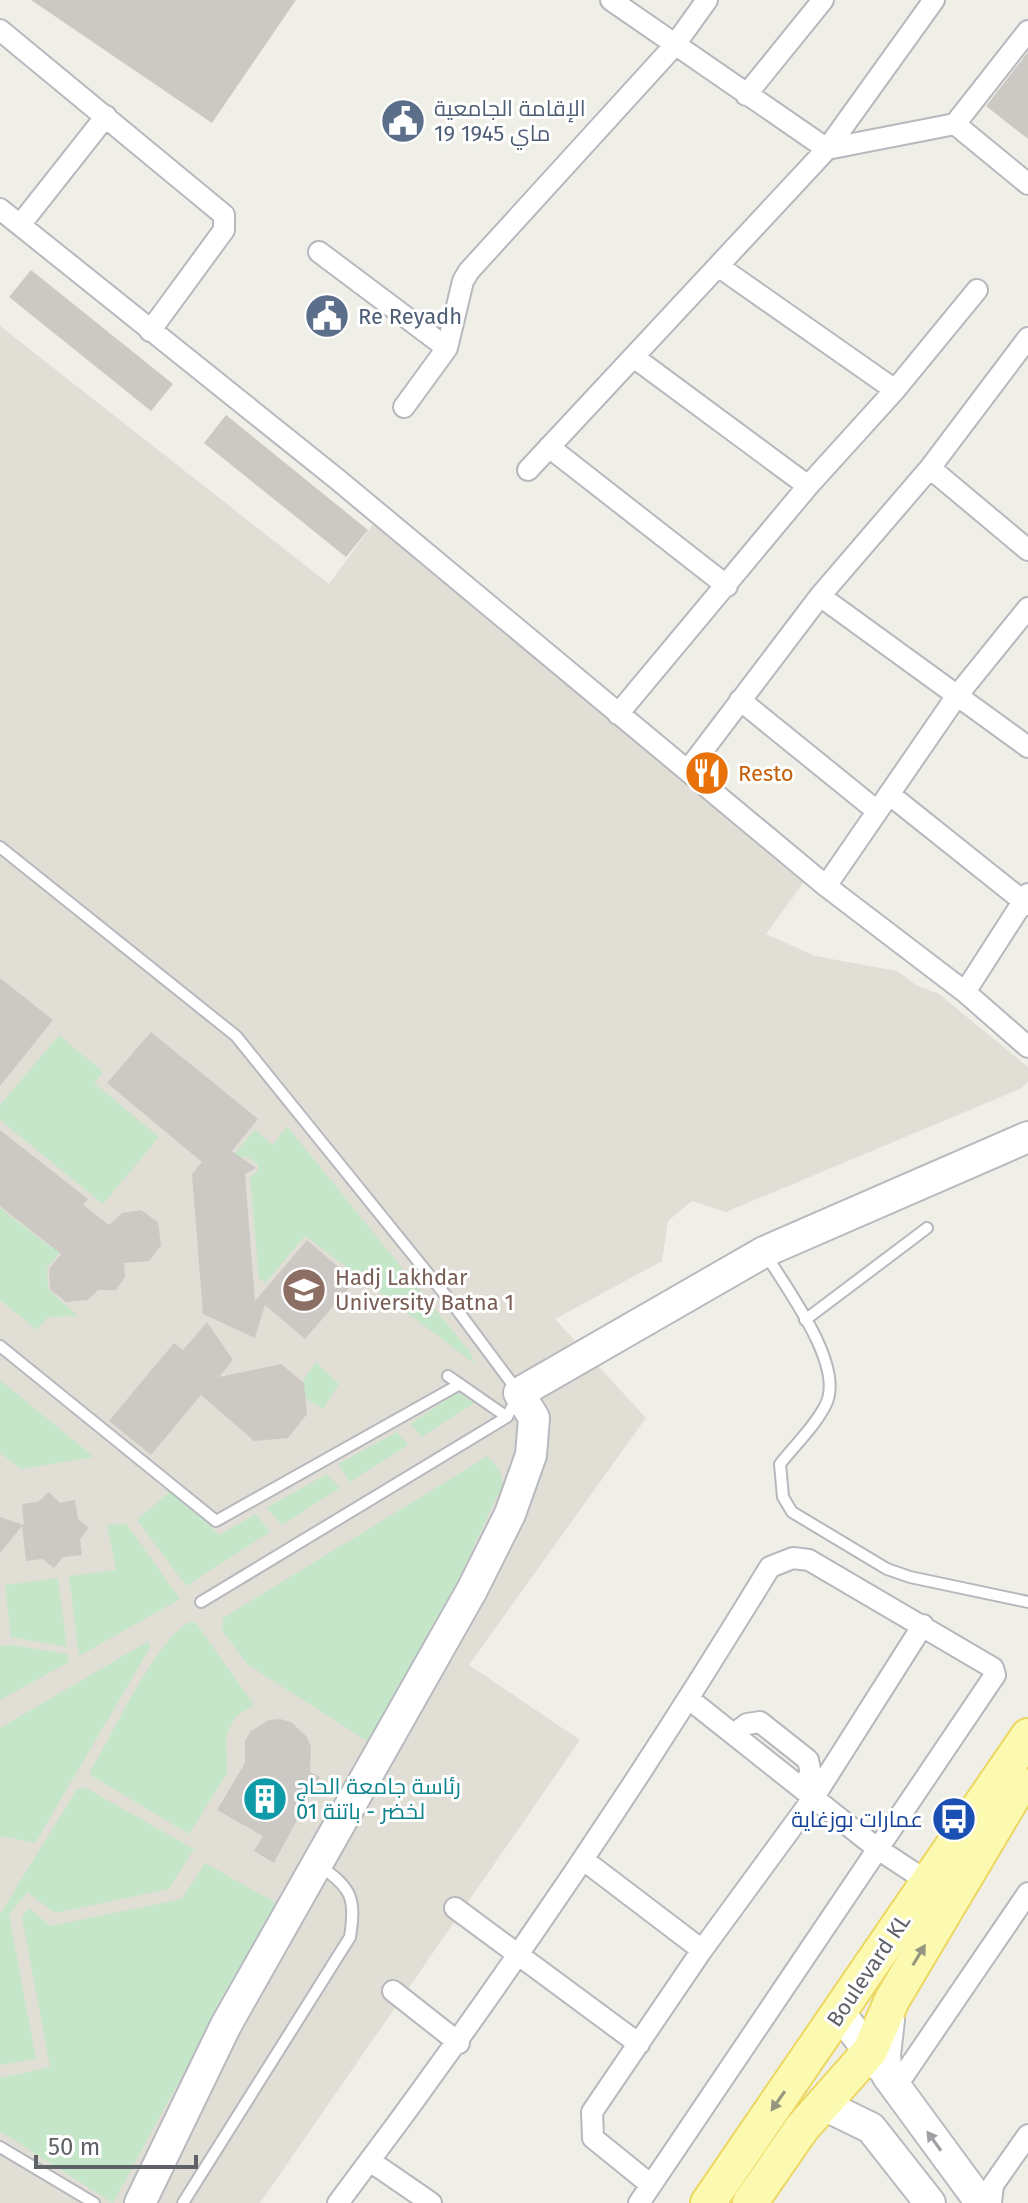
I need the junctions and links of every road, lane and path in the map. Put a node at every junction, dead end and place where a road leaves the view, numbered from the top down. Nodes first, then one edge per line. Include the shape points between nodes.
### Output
1 (611, 0) edge
2 (707, 0) edge
3 (823, 0) edge
4 (934, 0) edge
5 (0, 30) edge
6 (1028, 31) edge
7 (674, 46) junction
8 (746, 95) junction
9 (106, 116) junction
10 (955, 124) junction
11 (827, 149) junction
12 (1028, 184) edge
13 (0, 209) edge
14 (20, 225) junction
15 (319, 252) dead end
16 (718, 266) junction
17 (977, 290) dead end
18 (150, 331) junction
19 (1028, 338) edge
20 (447, 348) junction
21 (635, 358) junction
22 (895, 390) junction
23 (404, 407) dead end
24 (549, 447) junction
25 (930, 468) junction
26 (528, 470) dead end
27 (808, 486) junction
28 (1028, 550) edge
29 (727, 586) junction
30 (820, 596) junction
31 (1028, 608) edge
32 (956, 697) junction
33 (740, 700) junction
34 (618, 714) junction
35 (1028, 747) edge
36 (688, 770) junction
37 (889, 794) junction
38 (877, 811) junction
39 (0, 847) edge
40 (826, 886) junction
41 (1026, 900) edge
42 (965, 992) junction
43 (1028, 1047) edge
44 (1028, 1137) edge
45 (927, 1228) dead end
46 (764, 1252) junction
47 (805, 1320) junction
48 (0, 1346) edge
49 (448, 1376) dead end
50 (460, 1384) junction
51 (513, 1405) junction
52 (201, 1602) dead end
53 (1028, 1602) edge
54 (923, 1625) junction
55 (689, 1699) junction
56 (1028, 1736) edge
57 (1028, 1772) edge
58 (807, 1792) junction
59 (878, 1849) junction
60 (585, 1861) junction
61 (316, 1863) junction
62 (928, 1882) junction
63 (1028, 1893) edge
64 (455, 1908) dead end
65 (702, 1950) junction
66 (519, 1957) junction
67 (393, 1991) dead end
68 (839, 2012) junction
69 (459, 2043) junction
70 (639, 2044) junction
71 (815, 2047) junction
72 (884, 2071) junction
73 (833, 2095) junction
74 (1028, 2135) edge
75 (0, 2147) edge
76 (370, 2161) junction
77 (651, 2185) junction
78 (979, 2197) edge
79 (94, 2203) edge
80 (140, 2203) edge
81 (183, 2203) edge
82 (338, 2203) edge
83 (431, 2203) edge
84 (639, 2203) edge
85 (708, 2203) edge
86 (750, 2203) edge
87 (930, 2203) edge

1 - 7 street
2 - 7 street
3 - 8 street
4 - 11 street
5 - 9 street
6 - 10 street
7 - 8 street
7 - 20 street via 469,271
8 - 11 street
9 - 14 street
9 - 18 street via 221,210 225,222
10 - 11 street
10 - 12 street
11 - 16 street
13 - 14 street
14 - 18 street
15 - 20 street
16 - 21 street
16 - 22 street
17 - 22 street
18 - 34 street
19 - 25 street
20 - 23 street
21 - 24 street
21 - 27 street
22 - 27 street
24 - 26 street
24 - 29 street
25 - 28 street
25 - 30 street
27 - 29 street
29 - 34 street
30 - 32 street
30 - 33 street
31 - 32 street
32 - 35 street
32 - 37 street
33 - 36 street
33 - 38 street
34 - 36 street
36 - 40 street
37 - 38 street
37 - 41 street
38 - 40 street
39 - 51 lane via 236,1036 455,1307
40 - 42 street
41 - 42 street
42 - 43 street
44 - 46 street
45 - 47 lane
46 - 47 lane
46 - 51 street
47 - 53 lane via 831,1372 831,1386 826,1405 780,1464 783,1497 792,1512 887,1569
48 - 50 lane via 216,1521
49 - 50 lane
50 - 51 lane
51 - 52 lane
51 - 61 street via 534,1418 531,1455 510,1514
54 - 55 street via 809,1560 782,1561 770,1567
54 - 58 street
54 - 59 street via 993,1668 995,1675
55 - 58 street via 734,1734 760,1722 808,1760
55 - 60 street
56 - 62 main road, Boulevard KL
72 -> 57 main road, Boulevard KL via 892,2000
58 - 59 street
58 - 65 street
59 - 62 street
59 - 77 street
60 - 65 street
60 - 66 street
61 - 80 street via 226,2025
61 - 81 lane via 345,1884 354,1912 350,1937
62 - 68 main road, Boulevard KL
63 - 72 street
64 - 66 street
65 - 70 street
66 - 69 street
66 - 70 street
67 - 69 street
68 - 71 main road, Boulevard KL
68 - 72 street
69 - 76 street
70 - 77 street via 592,2112 592,2127 593,2138
71 - 73 street
71 -> 85 main road, Boulevard KL
72 - 73 main road, Boulevard KL
78 -> 72 street
73 - 86 main road, Boulevard KL via 802,2128
73 - 87 street via 871,2128
74 - 78 street
75 - 79 lane
76 - 82 street
76 - 83 street
77 - 84 street

